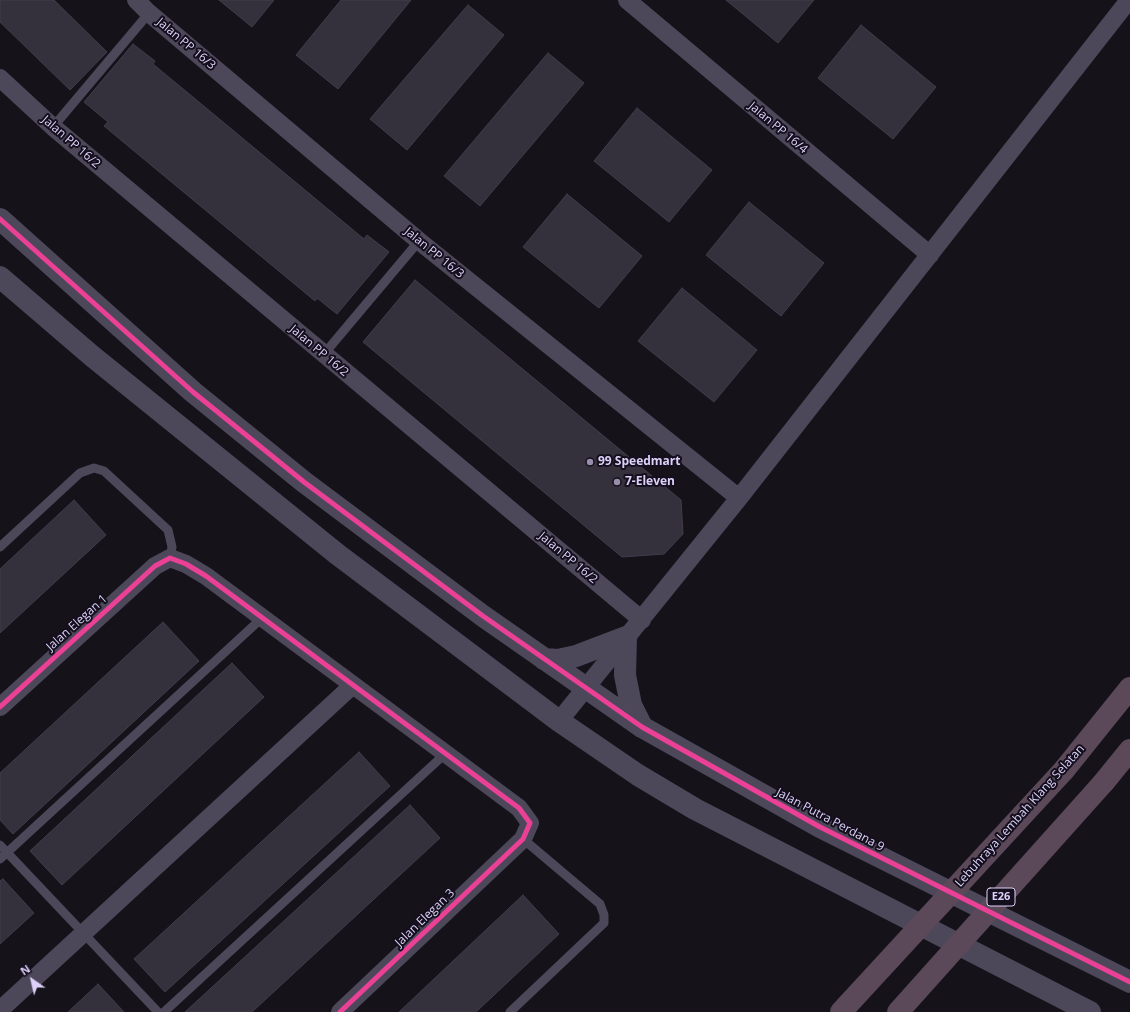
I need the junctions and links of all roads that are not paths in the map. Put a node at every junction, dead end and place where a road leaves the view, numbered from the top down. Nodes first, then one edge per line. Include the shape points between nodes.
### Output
1 (136, 0) edge
2 (627, 0) edge
3 (1129, 0) edge
4 (149, 13) junction
5 (0, 78) edge
6 (53, 127) junction
7 (0, 220) edge
8 (419, 241) junction
9 (930, 255) junction
10 (0, 277) edge
11 (324, 354) junction
12 (739, 498) junction
13 (0, 547) edge
14 (170, 558) junction
15 (262, 618) junction
16 (642, 620) junction
17 (626, 637) junction
18 (539, 656) junction
19 (353, 685) junction
20 (586, 688) junction
21 (1130, 688) edge
22 (0, 707) edge
23 (559, 721) junction
24 (642, 727) junction
25 (1130, 750) edge
26 (446, 753) junction
27 (523, 838) junction
28 (0, 845) edge
29 (4, 856) edge
30 (83, 933) junction
31 (1130, 982) edge
32 (0, 1010) edge
33 (158, 1012) edge
34 (164, 1012) edge
35 (340, 1012) edge
36 (510, 1012) edge
37 (840, 1012) edge
38 (898, 1012) edge
39 (1090, 1012) edge

1 - 4 street, Jalan PP 16/3
2 - 9 street, Jalan PP 16/4
3 - 9 street
4 - 6 lane
4 - 8 street, Jalan PP 16/3
5 - 6 street, Jalan PP 16/2
6 - 11 street, Jalan PP 16/2
7 - 18 street, Jalan Putra Perdana 9 via 194,392 304,482 437,583
8 - 11 lane
8 - 12 street, Jalan PP 16/3
9 - 12 street
10 - 23 street via 92,356 337,554
11 - 16 street, Jalan PP 16/2
12 - 16 street
13 - 14 lane via 80,473 94,468 104,471 168,530 172,547
14 - 15 street via 206,576
14 - 22 street, Jalan Elegan 1 via 155,566
15 - 19 street
15 - 29 lane
16 - 17 street
17 - 18 street via 558,660
17 - 20 street
17 - 24 street via 625,675 631,705
18 - 20 street, Jalan Putra Perdana 9
19 - 26 street
19 - 30 street
20 - 23 street
20 - 24 street, Jalan Putra Perdana 9
21 - 37 highway, Lebuhraya Lembah Klang Selatan, bridge via 1064,770
23 - 39 street via 638,775 695,809
24 - 31 street, Jalan Putra Perdana 9 via 820,827
25 - 38 highway, E26, bridge
26 - 27 street via 519,808 530,823
26 - 34 lane
27 - 35 street, Jalan Elegan 3
27 - 36 lane via 600,904 604,923
28 - 29 lane
29 - 30 lane
30 - 32 street
30 - 33 lane

